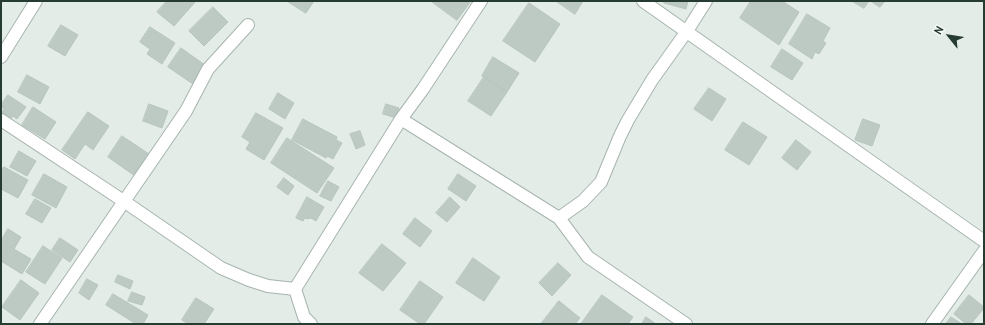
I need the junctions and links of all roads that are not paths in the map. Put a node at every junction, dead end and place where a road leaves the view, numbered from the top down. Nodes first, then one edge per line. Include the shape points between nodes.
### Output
1 (36, 1) edge
2 (481, 1) edge
3 (643, 1) edge
4 (706, 1) edge
5 (248, 25) dead end
6 (688, 31) junction
7 (1, 57) edge
8 (401, 119) junction
9 (1, 120) edge
10 (125, 202) junction
11 (558, 218) junction
12 (984, 241) edge
13 (984, 251) edge
14 (295, 289) junction
15 (40, 324) edge
16 (311, 324) edge
17 (686, 324) edge
18 (932, 324) edge

1 - 7 street
2 - 8 street
3 - 6 street
4 - 6 street
5 - 10 street via 208,69 186,111
6 - 11 street via 652,80 632,114 601,182 583,201
6 - 12 street
8 - 11 street
8 - 14 street
9 - 10 street
10 - 14 street via 221,268 268,286
10 - 15 street
11 - 17 street via 588,257
13 - 18 street
14 - 16 street via 304,317

